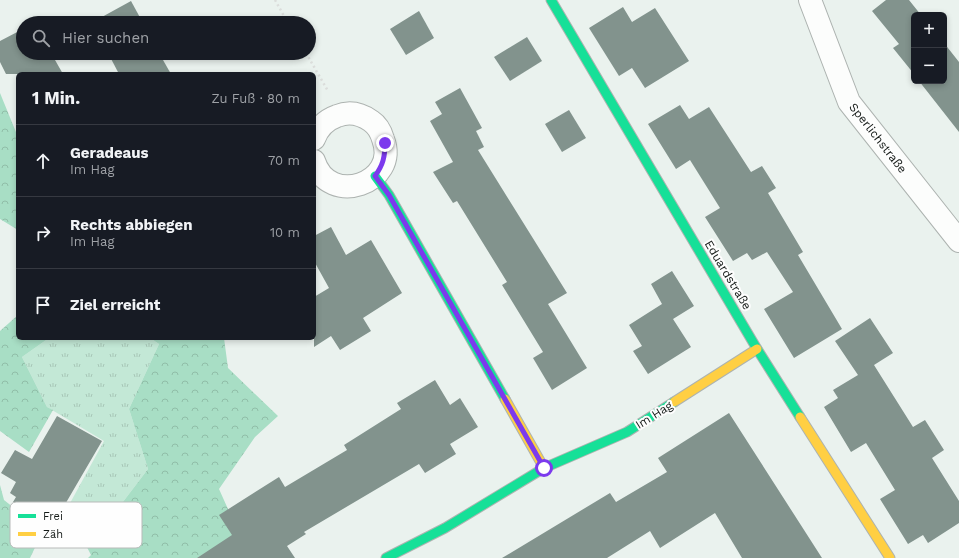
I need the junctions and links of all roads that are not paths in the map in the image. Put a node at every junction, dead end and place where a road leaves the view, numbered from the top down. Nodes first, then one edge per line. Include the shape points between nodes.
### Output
1 (551, 0) edge
2 (810, 0) edge
3 (316, 136) edge
4 (316, 165) edge
5 (375, 176) junction
6 (959, 241) edge
7 (758, 349) junction
8 (544, 468) junction
9 (386, 558) edge
10 (890, 558) edge

1 - 7 street, Eduardstraße
2 - 6 street, Sperlichstraße via 849,102
3 - 5 street via 325,122 342,114 365,117 374,123 385,143 382,166
4 - 5 street via 330,182 341,186 354,187 366,183
5 - 8 street via 389,195
7 - 8 street, Im Hag via 627,432
7 - 10 street, Eduardstraße
8 - 9 street, Im Hag via 445,528

